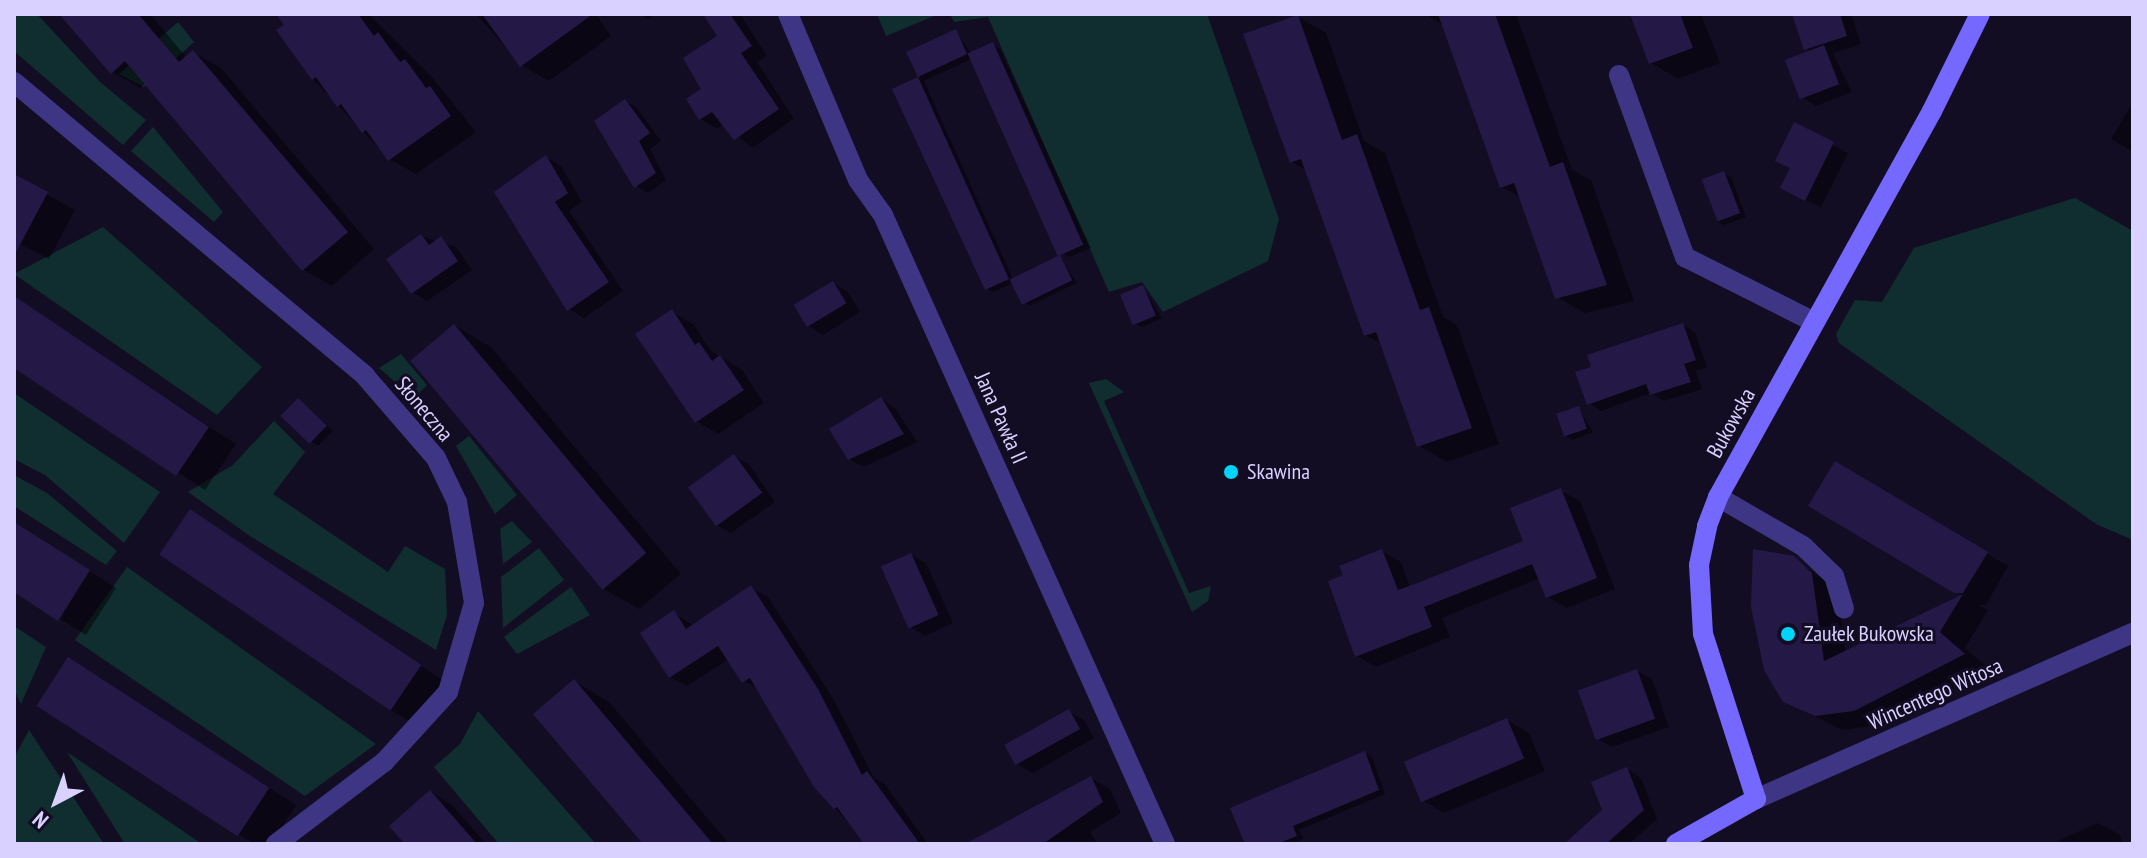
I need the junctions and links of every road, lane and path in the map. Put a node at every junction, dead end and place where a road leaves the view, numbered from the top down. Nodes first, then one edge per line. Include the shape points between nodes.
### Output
1 (788, 14) edge
2 (1980, 14) edge
3 (1619, 75) dead end
4 (14, 82) edge
5 (1814, 322) junction
6 (1718, 497) junction
7 (1844, 608) dead end
8 (2133, 633) edge
9 (1756, 799) junction
10 (276, 844) edge
11 (1165, 844) edge
12 (1676, 844) edge

1 - 11 street, Jana Pawła II via 858,180 883,215
2 - 5 street, Bukowska
3 - 5 street via 1685,257
4 - 10 street, Słoneczna via 365,376 436,458 457,502 474,603 448,692 384,762
5 - 6 street, Bukowska
6 - 7 street via 1803,546 1834,576
6 - 9 street, Bukowska via 1699,565 1698,599 1715,684
8 - 9 street, Wincentego Witosa
9 - 12 street

